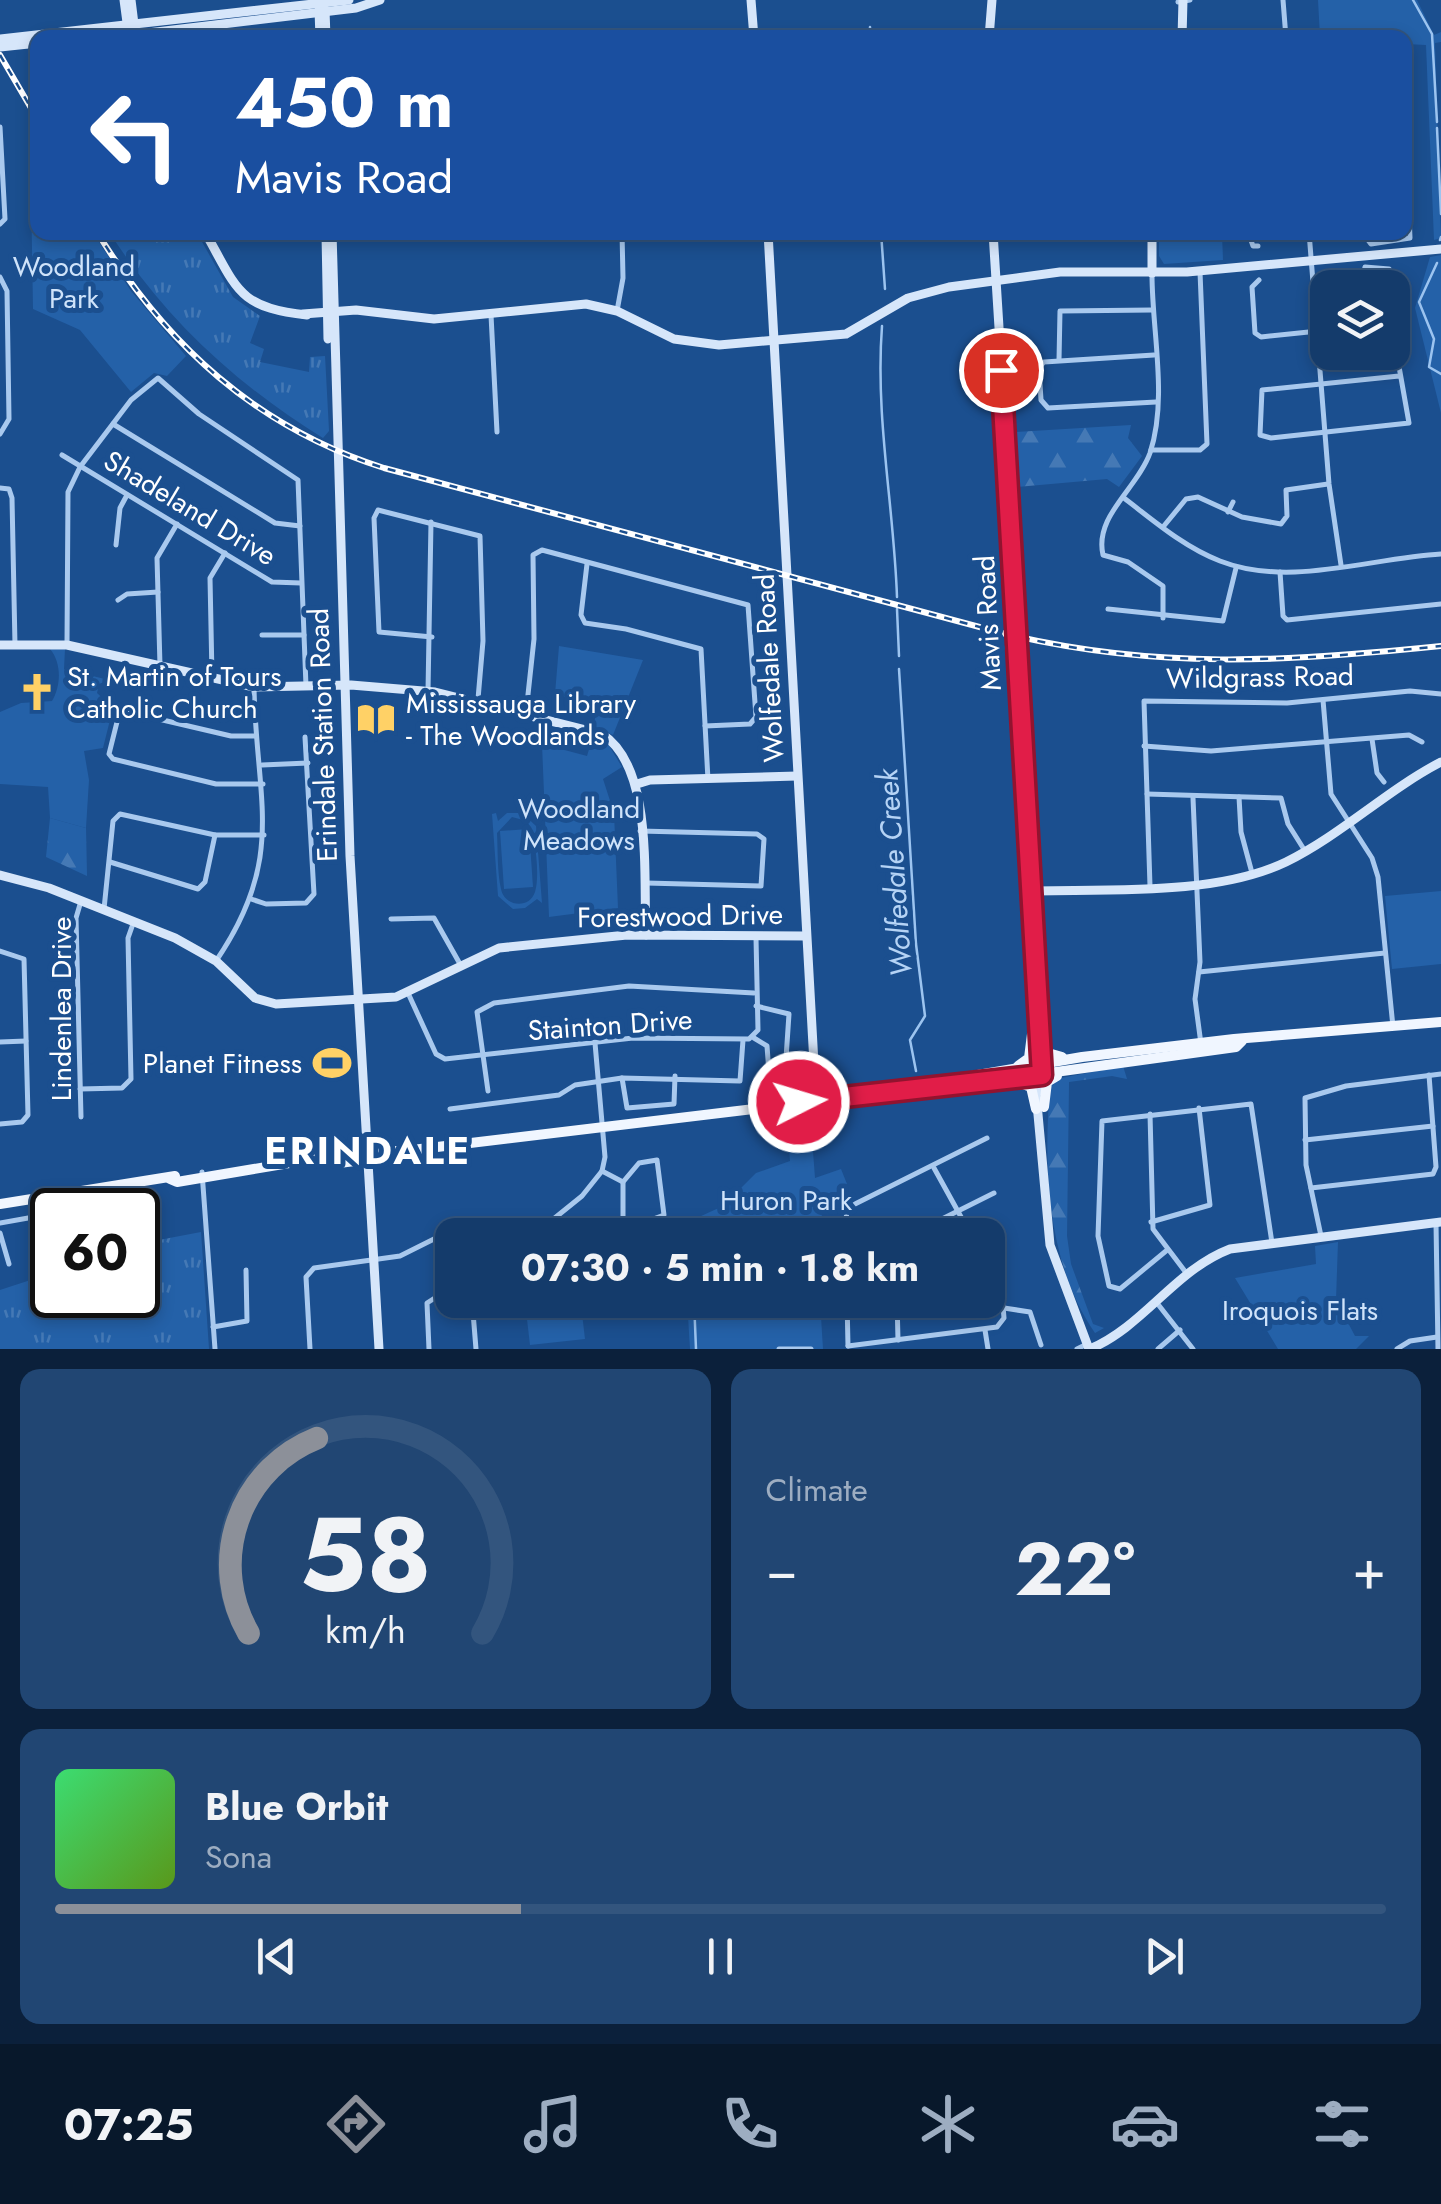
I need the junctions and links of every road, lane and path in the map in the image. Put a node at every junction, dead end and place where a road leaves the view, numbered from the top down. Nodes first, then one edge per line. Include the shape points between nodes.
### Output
1 (128, 0) edge
2 (348, 0) edge
3 (380, 0) edge
4 (751, 0) edge
5 (992, 0) edge
6 (1283, 0) edge
7 (361, 1) edge
8 (1182, 1) edge
9 (322, 5) edge
10 (132, 30) edge
11 (152, 30) edge
12 (323, 30) edge
13 (753, 30) edge
14 (989, 30) edge
15 (1182, 30) edge
16 (1285, 30) edge
17 (30, 38) edge
18 (0, 39) edge
19 (30, 45) edge
20 (0, 47) edge
21 (0, 127) edge
22 (0, 224) edge
23 (210, 240) edge
24 (329, 240) edge
25 (622, 240) edge
26 (768, 240) edge
27 (993, 240) edge
28 (1152, 240) edge
29 (1251, 240) edge
30 (1309, 240) edge
31 (1368, 240) edge
32 (1397, 240) edge
33 (1258, 246) dead end
34 (1441, 249) edge
35 (1312, 262) junction
36 (1389, 269) dead end
37 (1312, 270) edge
38 (1364, 270) edge
39 (1200, 272) junction
40 (1152, 273) junction
41 (0, 278) edge
42 (1259, 280) dead end
43 (996, 281) junction
44 (1152, 310) junction
45 (617, 311) junction
46 (331, 313) junction
47 (491, 313) junction
48 (1310, 331) edge
49 (772, 341) junction
50 (1154, 355) junction
51 (1059, 360) junction
52 (1320, 370) edge
53 (1398, 370) edge
54 (1399, 376) junction
55 (1321, 382) junction
56 (1156, 402) junction
57 (113, 424) junction
58 (497, 432) dead end
59 (1325, 432) junction
60 (0, 434) edge
61 (1151, 450) junction
62 (62, 455) dead end
63 (80, 466) junction
64 (1329, 484) junction
65 (0, 488) edge
66 (126, 495) junction
67 (1124, 498) junction
68 (1233, 502) dead end
69 (1228, 512) junction
70 (431, 522) junction
71 (176, 524) junction
72 (300, 526) junction
73 (1163, 527) junction
74 (0, 541) edge
75 (13, 541) junction
76 (116, 545) dead end
77 (225, 553) junction
78 (1441, 554) edge
79 (587, 564) junction
80 (1341, 565) junction
81 (1236, 566) junction
82 (1280, 572) junction
83 (301, 583) junction
84 (158, 592) junction
85 (118, 600) dead end
86 (1441, 604) edge
87 (1108, 610) dead end
88 (1163, 618) junction
89 (262, 636) dead end
90 (304, 636) junction
91 (432, 636) junction
92 (0, 645) edge
93 (15, 645) junction
94 (67, 645) junction
95 (160, 667) junction
96 (212, 680) junction
97 (344, 685) junction
98 (306, 686) junction
99 (254, 687) junction
100 (428, 691) junction
101 (1441, 694) edge
102 (478, 699) junction
103 (1322, 700) junction
104 (526, 713) junction
105 (705, 726) junction
106 (255, 736) junction
107 (306, 738) dead end
108 (1372, 739) junction
109 (1422, 742) dead end
110 (1324, 744) junction
111 (1144, 746) junction
112 (310, 762) junction
113 (1441, 762) edge
114 (262, 766) junction
115 (797, 776) junction
116 (708, 781) junction
117 (1384, 782) dead end
118 (263, 784) junction
119 (637, 784) junction
120 (1146, 794) junction
121 (1193, 798) junction
122 (1238, 798) junction
123 (1348, 822) junction
124 (640, 831) junction
125 (214, 835) junction
126 (264, 835) junction
127 (1305, 851) junction
128 (110, 862) junction
129 (0, 875) edge
130 (1252, 875) junction
131 (643, 882) junction
132 (1196, 884) junction
133 (1150, 886) junction
134 (1029, 891) junction
135 (252, 899) junction
136 (81, 901) junction
137 (104, 908) junction
138 (391, 918) dead end
139 (134, 922) junction
140 (646, 935) junction
141 (806, 936) junction
142 (756, 938) junction
143 (0, 951) edge
144 (1385, 954) junction
145 (216, 961) junction
146 (460, 964) junction
147 (1199, 972) junction
148 (408, 993) junction
149 (754, 993) junction
150 (359, 1000) junction
151 (755, 1006) junction
152 (1441, 1020) edge
153 (1392, 1024) junction
154 (1036, 1034) junction
155 (754, 1038) junction
156 (743, 1039) junction
157 (26, 1041) junction
158 (0, 1042) edge
159 (595, 1042) junction
160 (1201, 1047) junction
161 (482, 1056) junction
162 (1084, 1063) junction
163 (1008, 1070) junction
164 (1038, 1070) junction
165 (1441, 1074) edge
166 (675, 1076) junction
167 (1430, 1076) junction
168 (622, 1078) junction
169 (600, 1080) junction
170 (998, 1080) junction
171 (904, 1089) junction
172 (80, 1090) junction
173 (488, 1091) dead end
174 (816, 1100) junction
175 (1040, 1108) junction
176 (1199, 1108) junction
177 (450, 1109) dead end
178 (1150, 1114) junction
179 (81, 1117) dead end
180 (0, 1124) edge
181 (604, 1126) junction
182 (1433, 1126) junction
183 (986, 1138) dead end
184 (1305, 1140) junction
185 (368, 1155) junction
186 (934, 1168) junction
187 (602, 1172) junction
188 (202, 1175) junction
189 (623, 1182) junction
190 (103, 1188) edge
191 (1311, 1188) junction
192 (994, 1193) dead end
193 (30, 1199) edge
194 (0, 1204) edge
195 (955, 1212) junction
196 (30, 1218) edge
197 (554, 1218) edge
198 (846, 1218) edge
199 (943, 1218) edge
200 (959, 1218) edge
201 (1151, 1222) junction
202 (1438, 1222) edge
203 (0, 1223) edge
204 (0, 1232) edge
205 (435, 1236) edge
206 (1321, 1236) junction
207 (1272, 1243) junction
208 (1166, 1250) junction
209 (374, 1260) junction
210 (9, 1264) dead end
211 (246, 1270) dead end
212 (1188, 1275) junction
213 (435, 1297) edge
214 (1157, 1303) junction
215 (1005, 1308) edge
216 (473, 1318) edge
217 (847, 1318) edge
218 (897, 1318) edge
219 (1002, 1318) edge
220 (214, 1327) junction
221 (985, 1330) junction
222 (1180, 1330) junction
223 (1437, 1337) junction
224 (898, 1340) junction
225 (1041, 1345) dead end
226 (1089, 1347) edge
227 (848, 1348) edge
228 (215, 1349) edge
229 (310, 1349) edge
230 (379, 1349) edge
231 (429, 1349) edge
232 (476, 1349) edge
233 (779, 1349) edge
234 (812, 1349) edge
235 (988, 1349) edge
236 (1158, 1349) edge
237 (1193, 1349) edge
238 (1396, 1349) edge
239 (1438, 1349) edge

1 - 10 street
2 - 9 street
3 - 7 street
4 - 13 street
5 - 14 street
6 - 16 street
7 - 9 street via 356,8
8 - 15 street
9 - 11 street
9 - 12 street
17 - 18 street
19 - 20 street
21 - 22 street
23 - 46 street via 250,301 272,312
24 - 46 street, Erindale Station Road
25 - 45 street
26 - 49 street, Wolfedale Road
27 - 43 street, Mavis Road
28 - 40 street
29 - 33 street
30 - 35 street
31 - 32 street
34 - 35 street
35 - 37 street
35 - 39 street
36 - 38 street
39 - 40 street
39 - 61 street via 1207,444 1187,452
40 - 43 street via 1060,272
40 - 44 street
41 - 60 street via 7,291 9,419
42 - 48 street via 1252,286 1254,334
43 - 49 street via 917,294 846,334
43 - 134 street, Mavis Road
44 - 50 street
44 - 51 street via 1060,312
45 - 47 street via 567,304
45 - 49 street via 683,342
46 - 47 street via 422,319
46 - 97 street, Erindale Station Road
47 - 58 street
49 - 115 street, Wolfedale Road
50 - 51 street
50 - 56 street
51 - 56 street via 1039,368 1046,408
52 - 55 street
53 - 54 street
54 - 55 street
54 - 59 street via 1409,423
55 - 59 street
55 - 59 street via 1260,391 1259,433 1271,438
56 - 61 street
57 - 63 street
57 - 72 street via 275,523
57 - 72 street via 153,380 165,380 199,414 296,476
59 - 64 street
61 - 67 street
62 - 63 street, Shadeland Drive
63 - 66 street, Shadeland Drive
63 - 94 street via 66,504
64 - 69 street via 1286,490 1281,524
64 - 80 street
65 - 75 street via 11,492
66 - 71 street, Shadeland Drive
66 - 76 street
67 - 73 street
67 - 88 street via 1102,528 1102,553 1163,586
68 - 69 street
69 - 73 street via 1204,497 1190,498
70 - 91 street
70 - 91 street via 384,510 374,518 379,632
70 - 102 street via 480,536 484,641
71 - 77 street, Shadeland Drive
71 - 84 street via 158,555
72 - 83 street
73 - 81 street
74 - 75 street
75 - 93 street
77 - 83 street, Shadeland Drive via 272,582
77 - 96 street via 210,578
78 - 80 street
79 - 104 street via 542,550 533,555
79 - 105 street via 584,623 701,649
79 - 105 street via 750,608 756,717 750,724
80 - 82 street
81 - 82 street
81 - 88 street via 1224,620
82 - 86 street via 1287,620
83 - 90 street
84 - 85 street
84 - 95 street
87 - 88 street
89 - 90 street
90 - 98 street
91 - 100 street
92 - 93 street
93 - 94 street
94 - 95 street
95 - 96 street
96 - 99 street
97 - 98 street
97 - 100 street
97 - 150 street, Erindale Station Road
98 - 99 street
99 - 106 street
100 - 102 street
101 - 103 street, Wildgrass Road
102 - 104 street
103 - 110 street
103 - 111 street, Wildgrass Road via 1149,700 1142,706
104 - 119 street via 608,738
105 - 116 street
106 - 114 street
106 - 118 street via 120,710 109,754 216,784
107 - 112 street
108 - 109 street via 1409,735
108 - 110 street
108 - 117 street
110 - 111 street via 1211,751
110 - 123 street via 1331,794
111 - 120 street, Wildgrass Road
112 - 114 street
112 - 135 street via 312,899
113 - 123 street
114 - 118 street
115 - 116 street
115 - 141 street, Wolfedale Road
116 - 119 street
118 - 126 street
119 - 124 street
120 - 121 street
120 - 133 street, Wildgrass Road
121 - 122 street
121 - 132 street
122 - 127 street via 1282,799
122 - 130 street
123 - 127 street
123 - 144 street via 1376,868
124 - 131 street
124 - 131 street via 764,839 761,886
125 - 126 street
125 - 128 street via 120,814 113,821
125 - 128 street via 198,889
126 - 135 street
127 - 130 street
128 - 137 street
129 - 136 street, Forestwood Drive
130 - 132 street
131 - 140 street
132 - 133 street
132 - 147 street
133 - 134 street
134 - 154 street, Mavis Road
135 - 145 street
136 - 137 street, Forestwood Drive
136 - 172 street, Lindenlea Drive
137 - 139 street, Forestwood Drive
138 - 146 street via 434,918
139 - 145 street, Forestwood Drive
139 - 172 street via 128,938 132,1079 122,1088
140 - 142 street, Forestwood Drive
140 - 146 street, Forestwood Drive via 500,948
141 - 142 street, Forestwood Drive
141 - 174 street, Wolfedale Road
142 - 149 street
143 - 157 street via 24,959
144 - 147 street
144 - 153 street
145 - 150 street, Forestwood Drive via 263,1002
146 - 148 street, Forestwood Drive
147 - 160 street
148 - 150 street, Forestwood Drive
148 - 161 street, Stainton Drive via 440,1058
149 - 151 street
149 - 161 street via 629,986 501,1001 477,1012
150 - 185 street, Erindale Station Road
151 - 155 street
151 - 155 street via 789,1014 784,1088 770,1086 767,1046
152 - 153 main road
153 - 160 main road
154 - 162 main road via 1051,1056
154 - 163 main road via 1028,1060
154 - 164 street, Mavis Road
155 - 156 street, Stainton Drive
156 - 159 street, Stainton Drive
156 - 166 street via 740,1081
157 - 158 street
157 - 180 street via 28,1116
159 - 161 street, Stainton Drive
159 - 169 street
160 - 162 main road
161 - 173 street
162 - 164 main road
162 - 175 main road via 1050,1079
163 - 164 main road
163 - 171 main road
164 - 170 main road
164 - 175 street, Mavis Road
165 - 167 street
166 - 168 street
166 - 168 street via 674,1104 626,1108
167 - 182 street
167 - 184 street via 1310,1094 1304,1101
168 - 169 street
169 - 177 street via 558,1095
169 - 181 street
170 - 171 main road
170 - 175 main road via 1028,1084
171 - 174 main road
172 - 179 street, Lindenlea Drive
174 - 181 main road
175 - 226 street, Mavis Road via 1050,1246
176 - 178 street
176 - 201 street via 1210,1205
176 - 207 street via 1253,1106
178 - 201 street
178 - 208 street via 1107,1120 1099,1129 1098,1236 1109,1286 1120,1289
181 - 185 main road
181 - 187 street
182 - 184 street
182 - 191 street via 1432,1174
183 - 186 street
184 - 191 street
185 - 188 main road
185 - 209 street, Erindale Station Road
186 - 195 street
186 - 198 street via 847,1208
187 - 189 street
187 - 197 street via 573,1207
188 - 190 main road
188 - 220 street
189 - 189 street via 626,1227 664,1216 657,1160 640,1162
191 - 206 street
192 - 195 street
193 - 194 main road
195 - 199 street
195 - 200 street
196 - 203 street
201 - 208 street
202 - 206 street
202 - 223 street
204 - 210 street
205 - 209 street via 400,1256
206 - 207 street
207 - 212 street via 1230,1249
208 - 212 street
209 - 229 street via 310,1270
209 - 230 street, Erindale Station Road
211 - 220 street via 248,1321
212 - 214 street
213 - 231 street via 427,1302
214 - 222 street
214 - 226 street
215 - 225 street via 1030,1312
216 - 232 street
217 - 227 street
218 - 224 street
219 - 221 street
220 - 228 street
221 - 224 street
221 - 235 street
222 - 236 street
222 - 237 street
223 - 238 street
223 - 239 street
224 - 227 street
233 - 234 street

